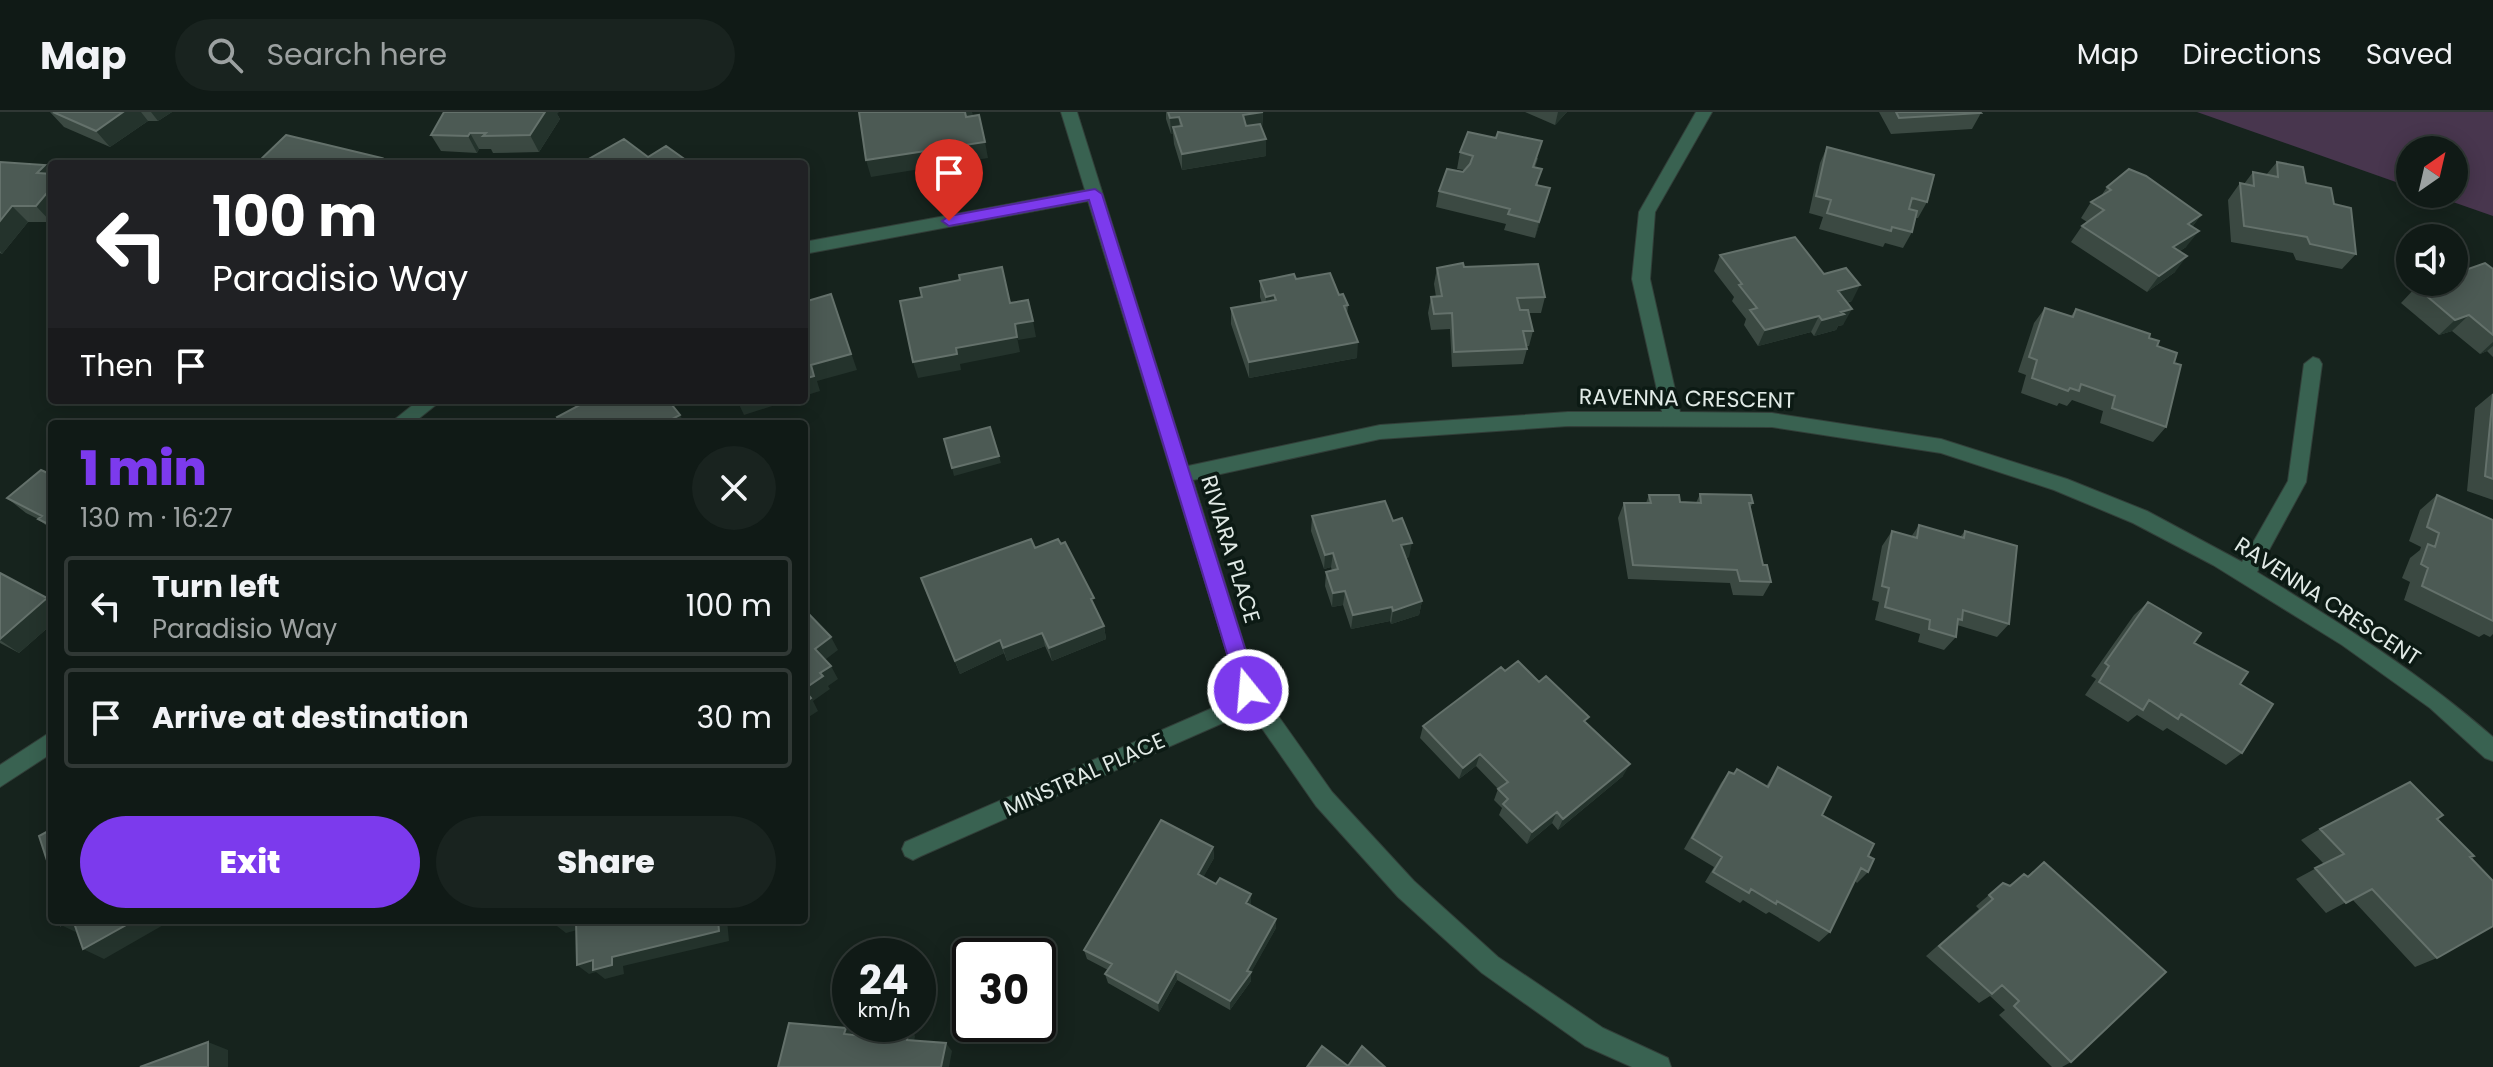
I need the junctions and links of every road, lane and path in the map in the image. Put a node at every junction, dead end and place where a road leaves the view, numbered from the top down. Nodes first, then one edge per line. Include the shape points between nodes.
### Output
1 (1069, 112) edge
2 (1704, 112) edge
3 (1095, 194) junction
4 (808, 247) edge
5 (2313, 364) dead end
6 (427, 404) edge
7 (404, 420) edge
8 (1673, 420) junction
9 (1183, 475) junction
10 (2245, 575) junction
11 (1255, 699) junction
12 (48, 744) edge
13 (2493, 751) edge
14 (0, 777) edge
15 (913, 849) dead end
16 (1659, 1067) edge

1 - 3 street, RIVIARA PLACE
2 - 8 street via 1647,212 1641,279
3 - 4 street
3 - 9 street, RIVIARA PLACE
5 - 10 street via 2297,482
6 - 7 street
8 - 9 street, RAVENNA CRESCENT via 1428,426
8 - 10 street, RAVENNA CRESCENT via 1772,420 1941,446 2060,484 2140,517
9 - 11 street, RIVIARA PLACE
10 - 13 street, RAVENNA CRESCENT via 2425,692
11 - 15 street, MINSTRAL PLACE
11 - 16 street, RIVIARA PLACE via 1324,799 1406,889 1490,965 1594,1037
12 - 14 street

